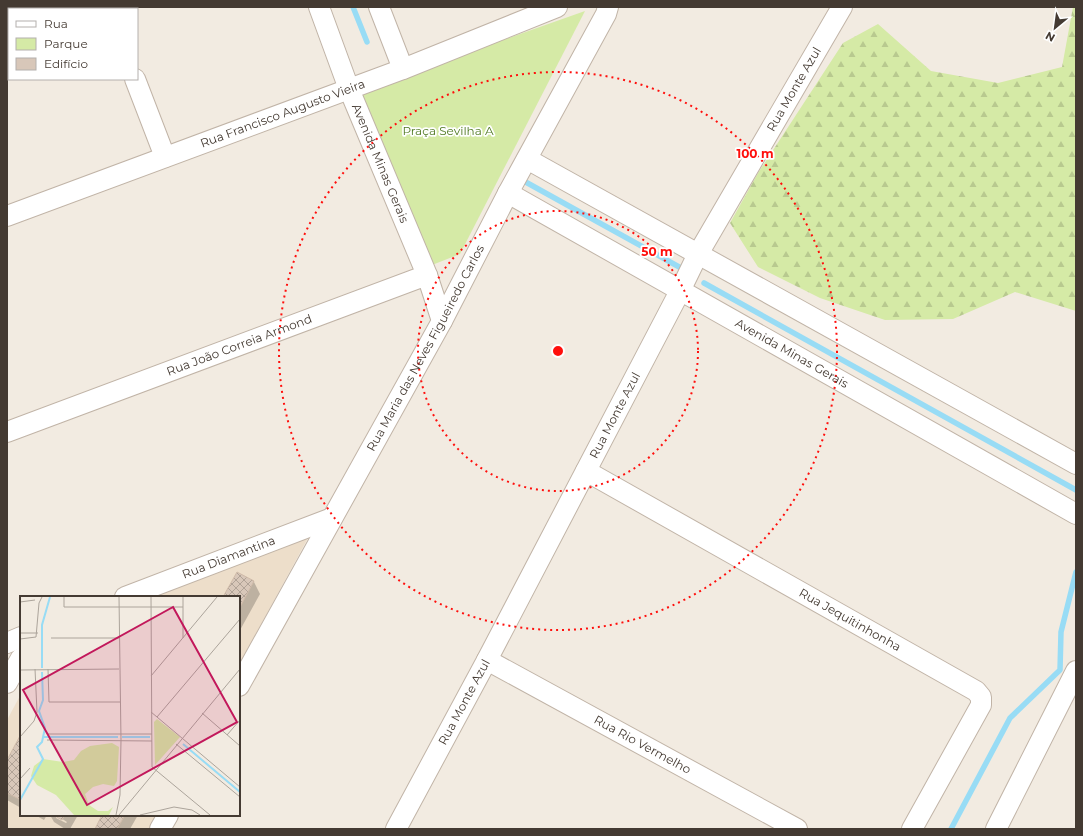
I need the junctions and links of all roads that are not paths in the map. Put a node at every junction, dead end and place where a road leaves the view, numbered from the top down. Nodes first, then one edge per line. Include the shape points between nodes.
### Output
1 (319, 7) edge
2 (379, 7) edge
3 (557, 7) edge
4 (608, 7) edge
5 (842, 7) edge
6 (403, 68) junction
7 (135, 80) edge
8 (349, 89) junction
9 (165, 157) junction
10 (527, 159) junction
11 (508, 193) junction
12 (7, 216) edge
13 (698, 254) junction
14 (427, 275) junction
15 (680, 290) junction
16 (442, 321) junction
17 (7, 432) edge
18 (1076, 464) edge
19 (586, 471) junction
20 (1076, 514) edge
21 (332, 518) junction
22 (128, 596) edge
23 (20, 637) edge
24 (7, 643) edge
25 (20, 660) edge
26 (487, 660) junction
27 (1076, 671) edge
28 (7, 683) edge
29 (240, 684) edge
30 (167, 816) edge
31 (160, 829) edge
32 (396, 829) edge
33 (797, 829) edge
34 (912, 829) edge
35 (996, 829) edge

1 - 8 street, Avenida Minas Gerais
2 - 6 street
3 - 6 street, Rua Francisco Augusto Vieira
4 - 10 street, Rua Maria das Neves Figueiredo Carlos
5 - 13 street, Rua Monte Azul
6 - 8 street, Rua Francisco Augusto Vieira
7 - 9 street
8 - 9 street, Rua Francisco Augusto Vieira
8 - 14 street, Avenida Minas Gerais
9 - 12 street, Rua Francisco Augusto Vieira
10 - 11 street, Rua Maria das Neves Figueiredo Carlos
10 - 13 street
11 - 15 street, Avenida Minas Gerais
11 - 16 street, Rua Maria das Neves Figueiredo Carlos
13 - 15 street, Rua Monte Azul
13 - 18 street
14 - 16 street
14 - 17 street, Rua João Correia Armond
15 - 19 street, Rua Monte Azul
15 - 20 street, Avenida Minas Gerais
16 - 21 street, Rua Maria das Neves Figueiredo Carlos
19 - 26 street, Rua Monte Azul
19 - 34 street, Rua Jequitinhonha via 976,691 981,697 981,705
21 - 22 street, Rua Diamantina
21 - 29 street, Rua Maria das Neves Figueiredo Carlos
23 - 24 street
25 - 28 street
26 - 32 street, Rua Monte Azul
26 - 33 street, Rua Rio Vermelho
27 - 35 street
30 - 31 street

